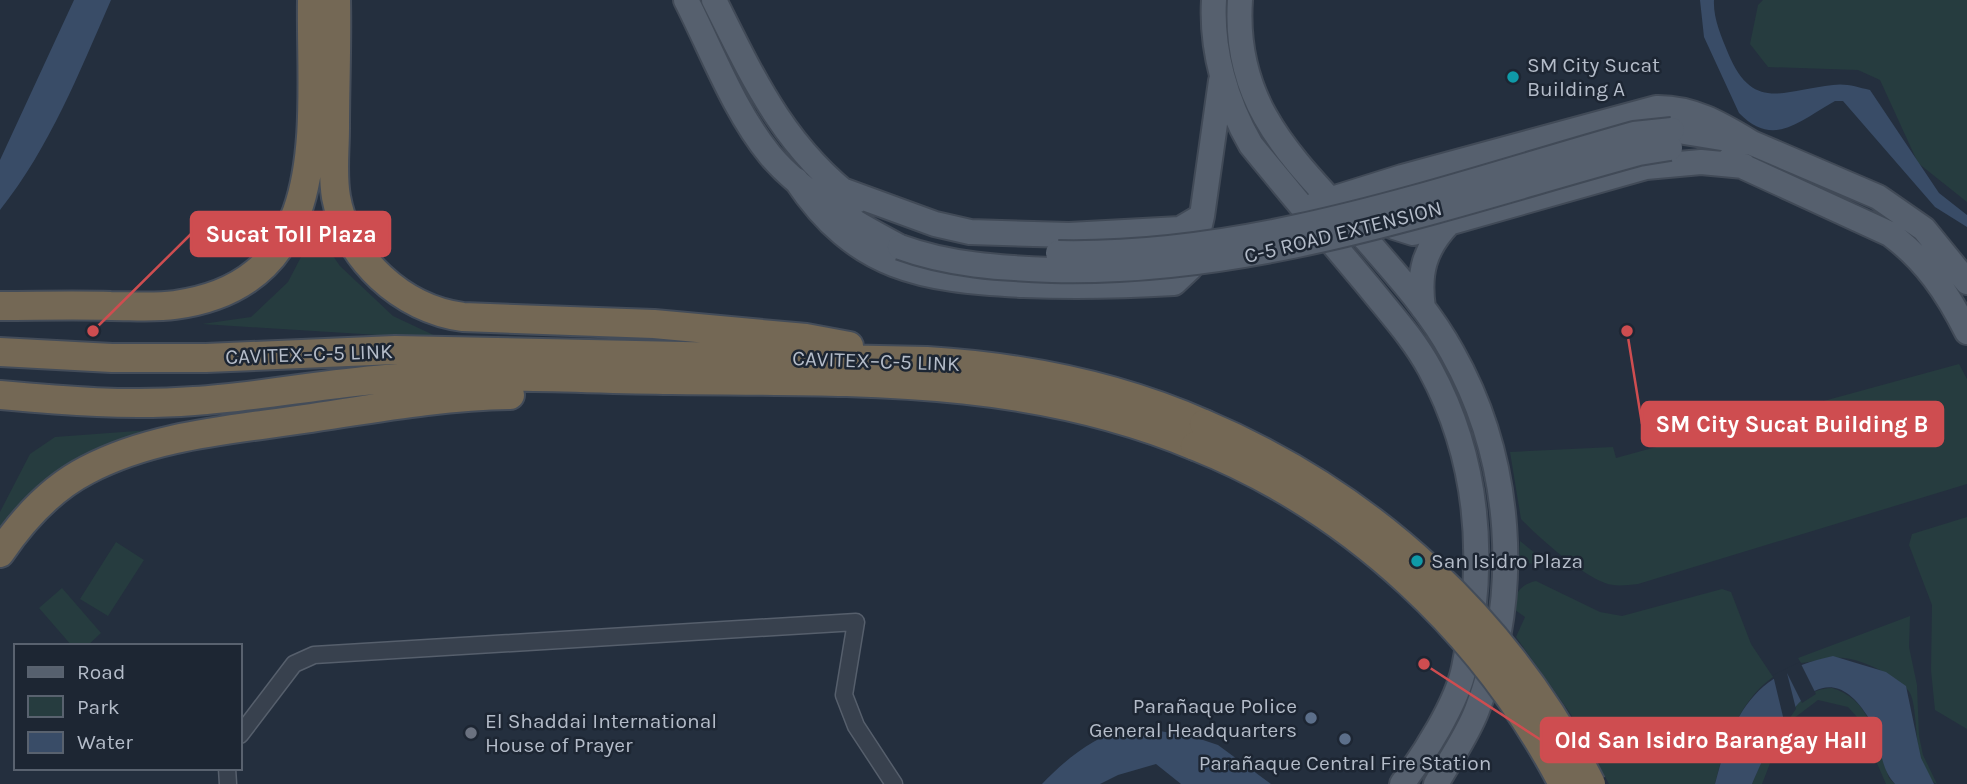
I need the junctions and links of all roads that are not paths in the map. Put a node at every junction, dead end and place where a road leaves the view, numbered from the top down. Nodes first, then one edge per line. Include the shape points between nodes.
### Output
1 (312, 0) edge
2 (336, 0) edge
3 (686, 0) edge
4 (714, 0) edge
5 (1214, 0) edge
6 (1240, 0) edge
7 (1222, 74) junction
8 (1748, 155) junction
9 (1402, 177) junction
10 (796, 180) junction
11 (842, 190) junction
12 (1331, 199) junction
13 (1304, 208) junction
14 (1202, 216) junction
15 (1450, 222) junction
16 (1136, 232) junction
17 (904, 239) junction
18 (1967, 282) edge
19 (1132, 286) junction
20 (0, 306) edge
21 (1423, 308) junction
22 (1967, 332) edge
23 (0, 352) edge
24 (928, 361) junction
25 (624, 380) junction
26 (0, 395) edge
27 (1200, 435) junction
28 (0, 553) edge
29 (1477, 583) junction
30 (1504, 587) junction
31 (1450, 703) junction
32 (1476, 712) junction
33 (242, 732) edge
34 (894, 784) edge
35 (1402, 784) edge
36 (1436, 784) edge
37 (1563, 784) edge
38 (1591, 784) edge

1 - 20 highway via 306,190 290,231 259,270 212,297 173,306
2 - 24 highway via 334,172 338,207 362,256 381,278 411,300 463,317 728,330 806,338
3 - 10 main road, C-5 ROAD EXTENSION via 751,126 769,154
4 - 11 main road, C-5 ROAD EXTENSION via 782,126 807,159
5 - 7 main road
6 - 12 main road via 1240,45 1255,101 1272,131
7 - 13 main road via 1236,118 1251,145
7 - 14 main road
8 - 9 main road via 1704,117 1656,108
8 - 15 main road via 1659,165
8 - 17 main road, C-5 ROAD EXTENSION, bridge via 1634,134 1278,233 1202,246 1038,253
8 - 18 main road, C-5 ROAD EXTENSION via 1878,197 1904,213 1939,245
8 - 22 main road, C-5 ROAD EXTENSION via 1908,247 1937,278
9 - 12 main road
9 - 15 main road via 1383,201 1394,227 1413,233
10 - 17 main road, C-5 ROAD EXTENSION via 871,231
10 - 19 main road via 814,207 847,239 912,271 960,282
11 - 16 main road via 962,231 1033,235
11 - 17 main road, C-5 ROAD EXTENSION
12 - 13 main road
12 - 21 main road
13 - 29 main road via 1402,327 1450,410 1472,493 1478,536
14 - 16 main road via 1180,229
14 - 19 main road via 1190,268 1174,284
15 - 21 main road via 1426,252 1420,282
16 - 19 main road via 1155,239 1163,258 1155,276
21 - 30 main road via 1452,351 1490,446 1506,523
23 - 24 highway, CAVITEX–C-5 LINK via 206,358 395,349
24 - 27 highway, CAVITEX–C-5 LINK via 1072,380 1137,398
25 - 26 highway, CAVITEX–C-5 LINK via 416,378 154,403
25 - 27 highway, CAVITEX–C-5 LINK via 967,388
25 - 28 highway via 532,394 407,404 153,444 71,479 31,512
27 - 37 highway, CAVITEX–C-5 LINK, bridge via 1367,547 1410,583 1481,658 1525,719
27 - 38 highway, CAVITEX–C-5 LINK, bridge via 1257,448 1320,484 1378,524 1432,571 1521,670
29 - 30 main road
29 - 31 main road via 1464,669
30 - 32 main road via 1495,647
31 - 32 main road
31 - 35 main road
32 - 36 main road
33 - 34 street via 294,664 314,655 856,622 844,695 856,726

